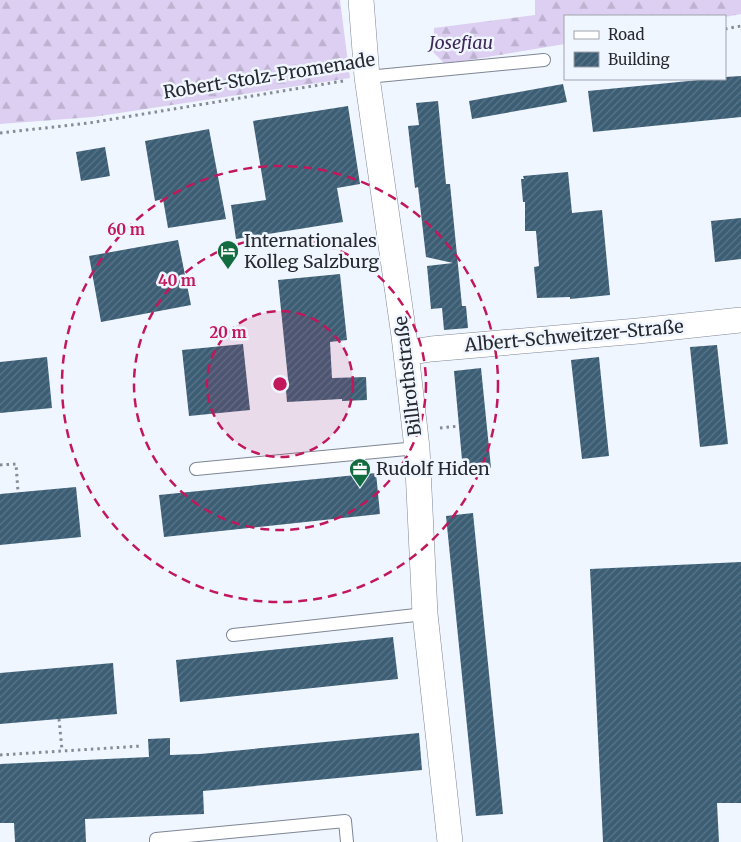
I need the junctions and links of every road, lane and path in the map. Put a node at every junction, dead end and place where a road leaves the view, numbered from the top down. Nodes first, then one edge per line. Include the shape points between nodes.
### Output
1 (361, 0) edge
2 (741, 26) edge
3 (726, 29) edge
4 (544, 60) dead end
5 (367, 77) junction
6 (0, 133) edge
7 (741, 320) edge
8 (406, 353) junction
9 (417, 448) junction
10 (0, 465) edge
11 (196, 469) dead end
12 (18, 492) dead end
13 (424, 614) junction
14 (233, 635) dead end
15 (60, 719) dead end
16 (141, 746) dead end
17 (62, 750) junction
18 (0, 755) edge
19 (156, 842) edge
20 (347, 842) edge
21 (450, 842) edge

1 - 5 street, Billrothstraße
2 - 3 path
4 - 5 lane, Robert-Stolz-Promenade
5 - 6 path, Robert-Stolz-Promenade via 89,123
5 - 8 street, Billrothstraße
7 - 8 street, Albert-Schweitzer-Straße
8 - 9 street, Billrothstraße
9 - 11 lane
9 - 13 street, Billrothstraße
10 - 12 path via 16,464
13 - 14 lane
13 - 21 street, Billrothstraße
15 - 17 path
16 - 17 path
17 - 18 path
19 - 20 lane via 156,839 346,821

